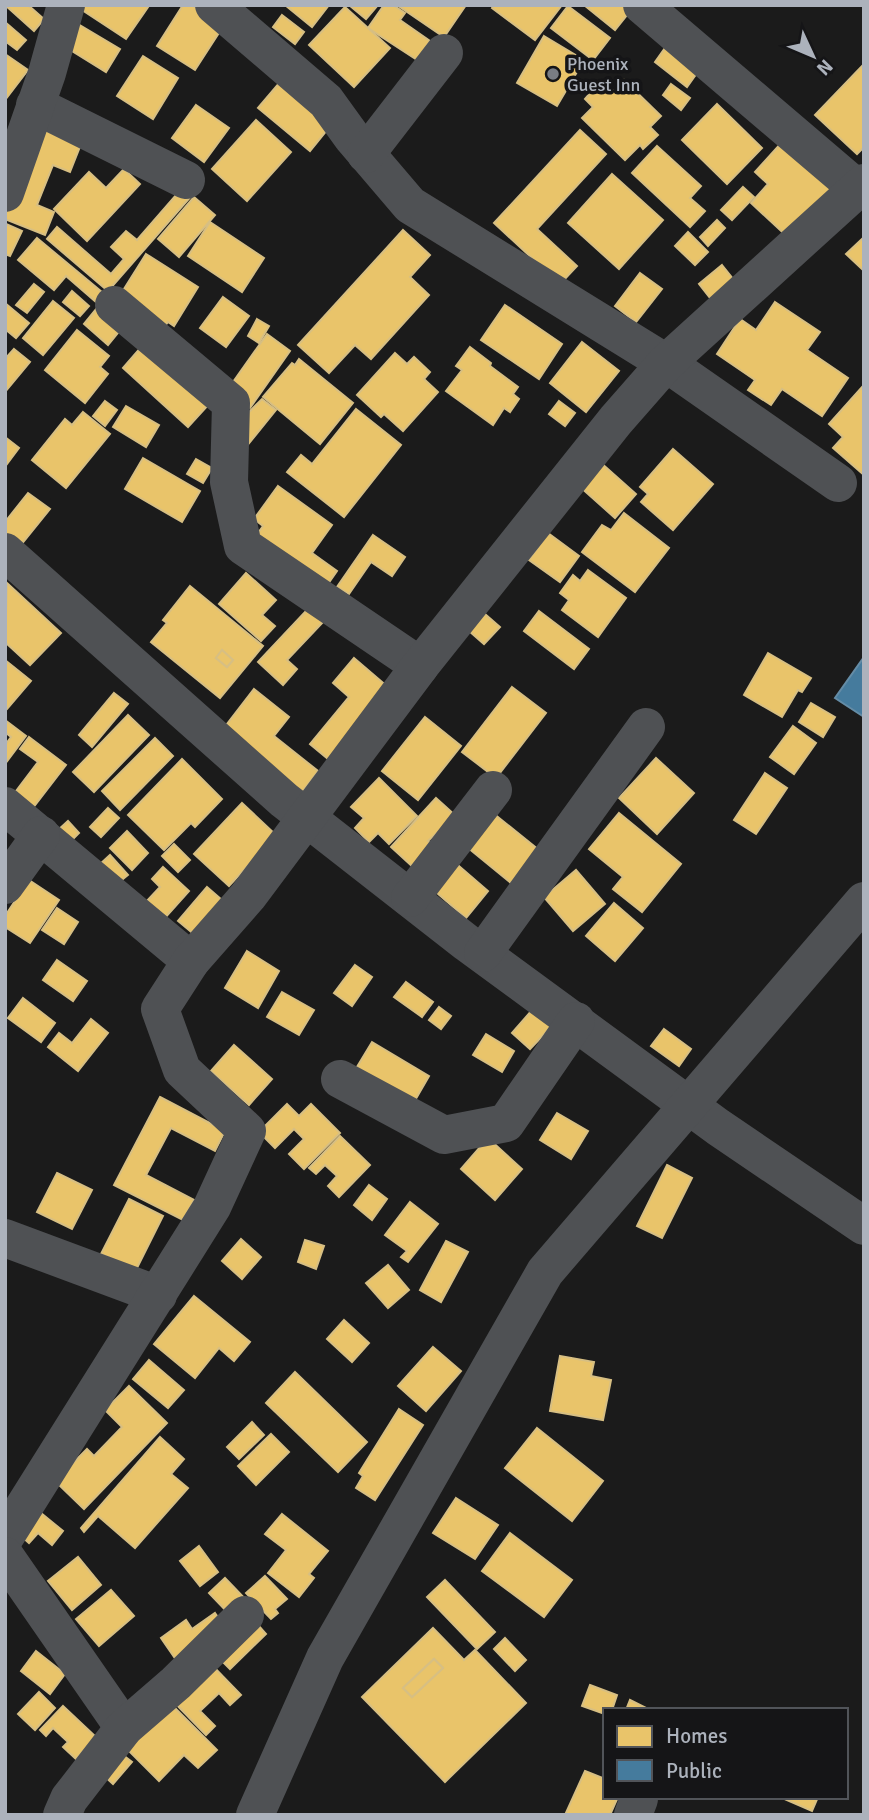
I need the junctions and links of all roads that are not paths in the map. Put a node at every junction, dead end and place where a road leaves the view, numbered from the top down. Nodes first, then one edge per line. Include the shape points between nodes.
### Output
1 (66, 5) edge
2 (214, 5) edge
3 (642, 5) edge
4 (444, 53) dead end
5 (35, 105) junction
6 (366, 154) junction
7 (186, 180) dead end
8 (861, 186) edge
9 (5, 193) edge
10 (114, 305) dead end
11 (666, 363) junction
12 (838, 483) dead end
13 (5, 552) edge
14 (420, 666) junction
15 (646, 727) dead end
16 (493, 790) dead end
17 (5, 806) edge
18 (306, 817) junction
19 (41, 835) junction
20 (5, 885) edge
21 (410, 898) junction
22 (864, 901) edge
23 (483, 953) junction
24 (191, 961) junction
25 (576, 1021) junction
26 (340, 1079) dead end
27 (688, 1105) junction
28 (864, 1226) edge
29 (5, 1238) edge
30 (158, 1295) junction
31 (5, 1537) edge
32 (5, 1556) edge
33 (245, 1615) dead end
34 (124, 1728) junction
35 (62, 1815) edge
36 (255, 1815) edge

1 - 5 street
2 - 6 street via 326,101
3 - 8 street
4 - 6 street
5 - 7 street
5 - 9 street
6 - 11 street via 410,205
8 - 11 street
10 - 14 street via 231,402 229,482 243,546
11 - 12 street
11 - 14 street
13 - 18 street
14 - 18 street
15 - 23 street
16 - 21 street
17 - 19 street
18 - 21 street
18 - 24 street via 248,897
19 - 20 street
19 - 24 street
21 - 23 street
22 - 27 street
23 - 25 street
24 - 30 street via 160,1009 182,1070 247,1131 212,1207
25 - 26 street via 506,1123 444,1135
25 - 27 street
27 - 28 street
27 - 36 street via 545,1272 325,1658
29 - 30 street
30 - 31 street
32 - 34 street
33 - 34 street
34 - 35 street via 69,1799

